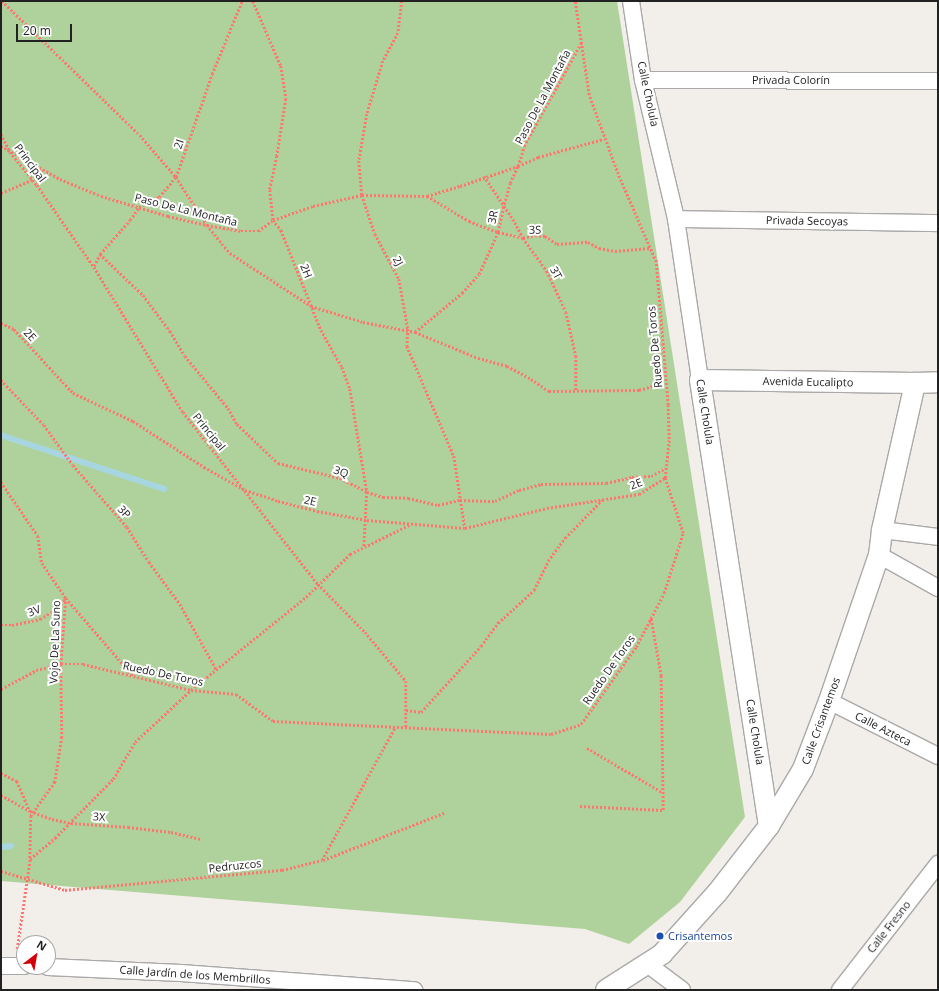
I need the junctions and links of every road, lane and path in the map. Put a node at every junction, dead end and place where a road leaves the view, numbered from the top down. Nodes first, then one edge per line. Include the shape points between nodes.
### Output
1 (2, 1) edge
2 (242, 1) edge
3 (254, 1) edge
4 (402, 1) edge
5 (575, 1) edge
6 (631, 1) edge
7 (581, 43) junction
8 (643, 80) junction
9 (938, 81) edge
10 (1, 134) edge
11 (604, 139) junction
12 (1, 146) edge
13 (10, 152) junction
14 (518, 166) junction
15 (484, 176) junction
16 (176, 177) junction
17 (32, 180) junction
18 (1, 192) edge
19 (362, 195) junction
20 (427, 196) junction
21 (504, 205) junction
22 (139, 207) junction
23 (676, 218) junction
24 (273, 220) junction
25 (938, 223) edge
26 (207, 225) junction
27 (498, 232) junction
28 (523, 238) junction
29 (650, 248) junction
30 (100, 254) junction
31 (94, 267) junction
32 (311, 306) junction
33 (1, 323) edge
34 (408, 329) junction
35 (415, 332) junction
36 (1, 380) edge
37 (700, 380) junction
38 (665, 382) junction
39 (938, 382) edge
40 (915, 383) junction
41 (576, 391) junction
42 (666, 468) junction
43 (665, 478) junction
44 (1, 482) edge
45 (245, 490) junction
46 (367, 492) junction
47 (602, 499) junction
48 (460, 500) junction
49 (366, 520) junction
50 (410, 525) junction
51 (465, 528) junction
52 (882, 530) junction
53 (938, 537) edge
54 (364, 547) junction
55 (879, 555) junction
56 (318, 584) junction
57 (938, 588) edge
58 (66, 598) junction
59 (650, 619) junction
60 (1, 625) edge
61 (61, 664) junction
62 (216, 669) junction
63 (133, 676) junction
64 (1, 689) edge
65 (191, 690) junction
66 (829, 701) junction
67 (406, 710) junction
68 (395, 727) junction
69 (406, 727) junction
70 (587, 748) dead end
71 (938, 756) edge
72 (1, 773) edge
73 (663, 792) junction
74 (1, 795) edge
75 (580, 806) dead end
76 (30, 811) junction
77 (34, 813) junction
78 (444, 813) dead end
79 (31, 816) junction
80 (71, 823) junction
81 (769, 826) junction
82 (201, 840) dead end
83 (30, 859) junction
84 (322, 860) junction
85 (938, 864) edge
86 (1, 871) edge
87 (28, 879) junction
88 (646, 964) junction
89 (13, 966) edge
90 (56, 967) edge
91 (414, 990) edge
92 (606, 990) edge
93 (682, 990) edge
94 (840, 990) edge

1 - 16 path via 140,135
2 - 16 path, 2I via 212,74
3 - 24 path, 2H via 280,66 286,99 270,190
4 - 19 path, 2J via 398,33 383,61 367,114 358,161
5 - 7 path, Ruedo De Toros
6 - 8 street, Calle Cholula
7 - 11 path, Ruedo De Toros via 588,95
7 - 14 path, Paso De La Montaña via 524,146
8 - 9 street, Privada Colorín
8 - 23 street, Calle Cholula
10 - 13 path, Principal
11 - 14 path via 538,157
11 - 29 path, Ruedo De Toros
12 - 13 path, Paso De La Montaña
13 - 17 path, Principal
13 - 22 path, Paso De La Montaña via 60,179 101,196
14 - 15 path, Paso De La Montaña
14 - 21 path, 3R
15 - 20 path, Paso De La Montaña
15 - 21 path, 3T
16 - 22 path, 2I via 160,197
16 - 26 path
17 - 18 path
17 - 31 path, Principal
19 - 20 path, Paso De La Montaña
19 - 24 path, Paso De La Montaña via 313,206
19 - 34 path, 2J via 375,234 399,279
20 - 27 path, 3S via 469,221
21 - 27 path, 3R
21 - 28 path, 3T
22 - 26 path, Paso De La Montaña
22 - 30 path, 2I
23 - 25 street, Privada Secoyas
23 - 37 street, Calle Cholula
24 - 26 path, Paso De La Montaña via 258,231 240,231
24 - 32 path, 2H via 281,230
26 - 32 path via 230,253
27 - 28 path, 3S
27 - 35 path, 3R via 479,274
28 - 29 path, 3S via 545,236 557,244 588,242 599,248 615,251
28 - 41 path, 3T via 547,271 566,312 576,356
29 - 38 path, Ruedo De Toros via 656,262
30 - 31 path, 2I
30 - 46 path, 3Q via 143,295 185,356 228,408 237,424 266,454 278,463 340,478
31 - 45 path, Principal via 183,412
32 - 34 path via 363,322
32 - 46 path, 2H via 350,388
33 - 45 path, 2E via 14,329 73,392 133,420 204,467
34 - 35 path
34 - 48 path, 2J via 407,346 454,456
35 - 41 path via 478,358 507,366 549,391
36 - 62 path, 3P via 44,425 73,465 127,527 180,604
37 - 40 street, Avenida Eucalipto
37 - 81 street, Calle Cholula
38 - 41 path via 639,390
38 - 42 path, Ruedo De Toros via 669,439
39 - 40 street, Avenida Eucalipto
40 - 52 street, Calle Crisantemos
42 - 43 path, Ruedo De Toros
42 - 48 path, 3Q via 651,476 606,483 541,484 495,501
43 - 47 path, 2E via 639,494
43 - 59 path, Ruedo De Toros via 683,533 664,592
44 - 58 path, Vojo De La Suno via 38,536 42,563
45 - 49 path, 2E via 278,502
45 - 56 path, Principal
46 - 48 path, 3Q via 382,497 408,498 438,505
46 - 49 path, 2H
47 - 51 path, 2E via 547,508
47 - 67 path via 548,561 534,590 498,623 481,646 421,712
48 - 51 path, 2J
49 - 50 path, 2E
49 - 54 path, 2H
50 - 51 path, 2E
50 - 54 path
52 - 53 street
52 - 55 street, Calle Crisantemos
54 - 56 path via 350,554
55 - 57 street
55 - 66 street, Calle Crisantemos
56 - 62 path via 306,597
56 - 67 path, Principal via 365,632 406,681
58 - 60 path, 3V via 55,610 40,619
58 - 61 path, Vojo De La Suno
58 - 63 path
59 - 69 path, Ruedo De Toros via 636,647 581,724 551,734
59 - 73 path via 661,676
61 - 63 path, Ruedo De Toros via 84,664
61 - 64 path, Ruedo De Toros via 36,670
61 - 77 path, Vojo De La Suno via 62,737 55,782
62 - 65 path
63 - 65 path, Ruedo De Toros
65 - 68 path, Ruedo De Toros via 236,694 273,720
65 - 80 path via 135,742 113,779
66 - 71 street, Calle Azteca
66 - 81 street, Calle Crisantemos via 803,769
67 - 69 path, Principal
68 - 69 path, Ruedo De Toros
68 - 84 path
70 - 73 path
72 - 76 path via 17,781
73 - 75 path via 663,810
74 - 76 path, 3X
76 - 77 path, 3X
76 - 79 path
77 - 79 path, Vojo De La Suno
77 - 80 path, 3X
78 - 84 path, Pedruzcos
79 - 83 path
80 - 82 path, 3X via 171,832
80 - 83 path
81 - 88 street, Calle Crisantemos via 717,893 662,954
83 - 87 path
84 - 87 path, Pedruzcos via 282,870 65,890
85 - 94 street, Calle Fresno
86 - 87 path, Pedruzcos
87 - 89 path
88 - 92 street, Calle Crisantemos
88 - 93 street
90 - 91 street, Calle Jardín de los Membrillos via 181,973

